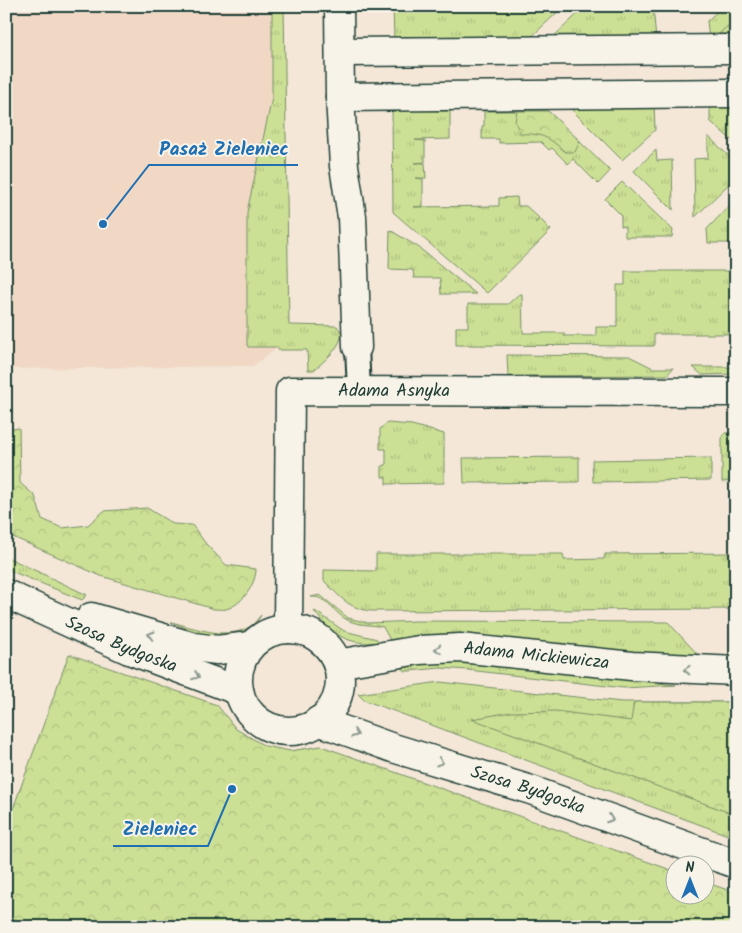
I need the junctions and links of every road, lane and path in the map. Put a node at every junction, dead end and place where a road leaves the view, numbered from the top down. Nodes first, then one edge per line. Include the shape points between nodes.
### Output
1 (339, 6) edge
2 (736, 49) edge
3 (340, 52) junction
4 (736, 93) edge
5 (340, 96) junction
6 (357, 347) joint
7 (359, 391) junction
8 (736, 392) edge
9 (6, 593) edge
10 (288, 629) junction
11 (250, 646) junction
12 (337, 664) junction
13 (736, 671) edge
14 (239, 691) junction
15 (318, 721) junction
16 (736, 864) edge

1 - 3 street
2 - 3 street
3 - 5 street
4 - 5 street
5 - 6 street via 344,166 352,217
6 - 7 lane
7 - 8 street, Adama Asnyka
7 - 10 street, Adama Asnyka via 290,391
11 -> 9 street, Szosa Bydgoska via 217,650 194,647
9 -> 14 street, Szosa Bydgoska via 129,650
10 - 11 street via 274,630
10 - 12 street via 305,631 318,638 330,650
11 - 14 street via 241,660
13 -> 12 street, Adama Mickiewicza via 632,666 460,648 419,650
12 - 15 street via 338,691 333,705
14 - 15 street via 244,705 267,726 296,730
15 -> 16 street, Szosa Bydgoska via 393,748 531,790

